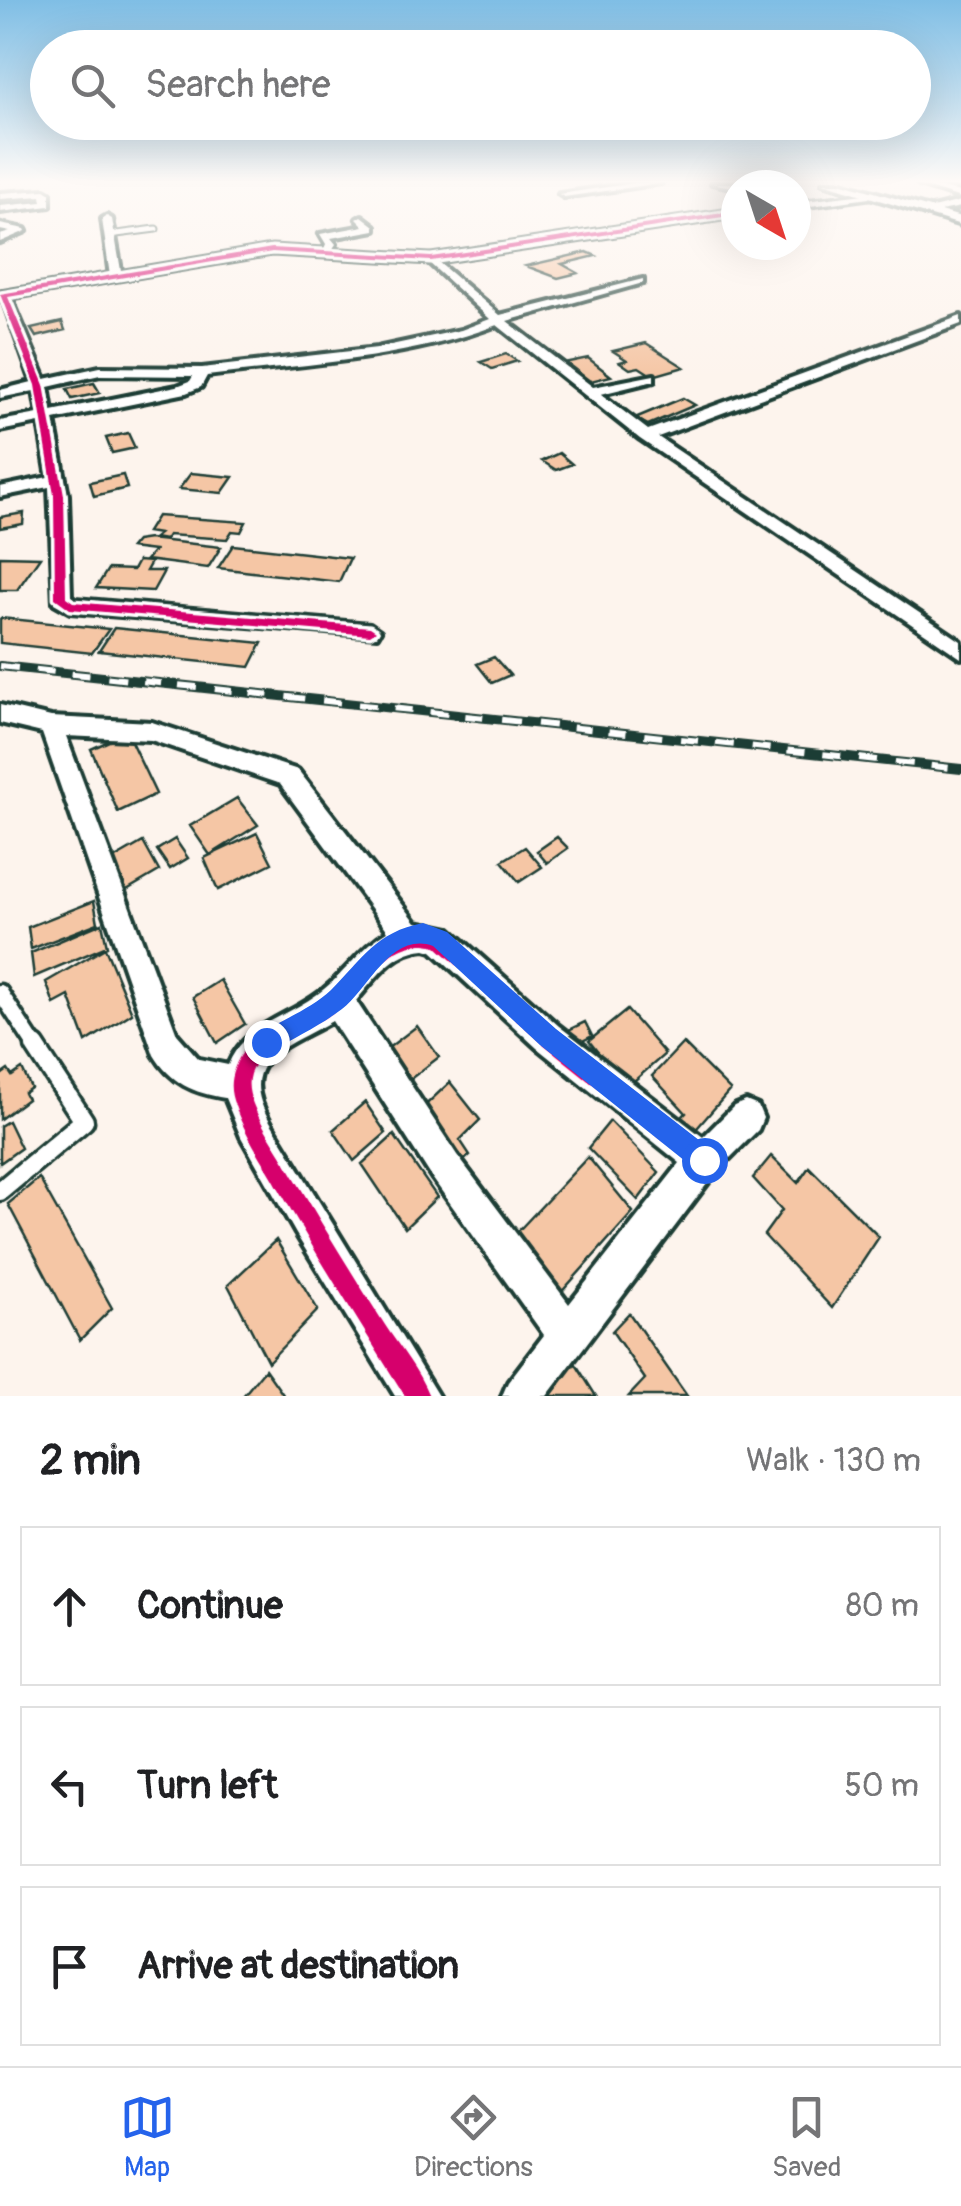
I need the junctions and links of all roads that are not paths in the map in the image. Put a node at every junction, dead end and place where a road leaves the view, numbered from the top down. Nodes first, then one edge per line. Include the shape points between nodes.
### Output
1 (112, 248) edge
2 (328, 248) edge
3 (504, 248) edge
4 (326, 251) junction
5 (432, 259) junction
6 (116, 276) junction
7 (639, 281) dead end
8 (2, 296) edge
9 (498, 320) junction
10 (961, 320) edge
11 (202, 372) junction
12 (649, 378) dead end
13 (40, 385) junction
14 (590, 392) junction
15 (0, 394) edge
16 (46, 416) junction
17 (0, 426) edge
18 (646, 436) junction
19 (56, 480) junction
20 (0, 492) edge
21 (370, 631) dead end
22 (961, 651) edge
23 (0, 714) edge
24 (51, 726) junction
25 (408, 936) junction
26 (0, 992) edge
27 (337, 1000) junction
28 (238, 1083) junction
29 (746, 1118) dead end
30 (704, 1160) junction
31 (0, 1191) edge
32 (569, 1337) junction
33 (418, 1396) edge
34 (522, 1396) edge

1 - 6 street
2 - 4 street
3 - 5 street
4 - 5 street
4 - 6 street via 272,250
5 - 9 street
6 - 8 street
7 - 9 street
8 - 13 street
9 - 11 street via 377,352
9 - 14 street
10 - 18 street
11 - 13 street via 100,371
11 - 16 street via 196,384 181,390
12 - 14 street
13 - 15 street
13 - 16 street
14 - 18 street
16 - 17 street
16 - 19 street
18 - 22 street
19 - 20 street
19 - 21 street via 61,598 70,605
23 - 24 street
24 - 25 street via 152,731 289,777
24 - 28 street via 165,1044 194,1077
25 - 27 street via 372,957
25 - 30 street via 423,932 440,939 548,1037
26 - 31 lane via 84,1122
27 - 28 street via 266,1042 246,1062
27 - 32 street via 445,1167
28 - 33 street via 312,1230
29 - 30 street
30 - 32 street
32 - 34 street

